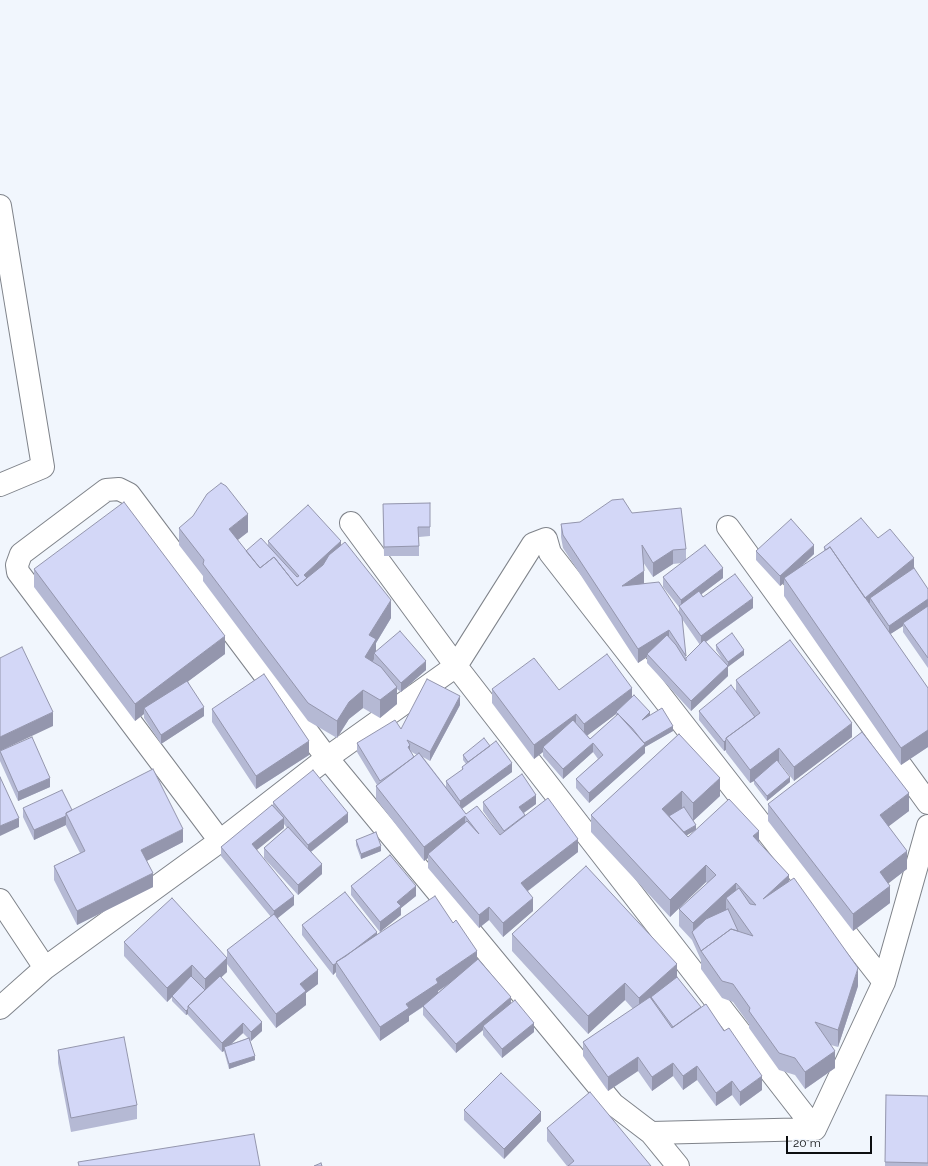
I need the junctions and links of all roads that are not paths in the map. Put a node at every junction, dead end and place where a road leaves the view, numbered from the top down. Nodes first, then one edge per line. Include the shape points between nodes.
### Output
1 (0, 206) edge
2 (0, 485) edge
3 (351, 523) dead end
4 (728, 527) dead end
5 (456, 666) junction
6 (327, 758) junction
7 (928, 803) edge
8 (928, 826) edge
9 (220, 841) junction
10 (0, 900) edge
11 (45, 968) junction
12 (884, 982) junction
13 (0, 1008) edge
14 (815, 1129) junction
15 (651, 1133) junction
16 (678, 1166) edge

1 - 2 street via 43,467
3 - 5 street
4 - 7 street
5 - 6 street
5 - 12 street via 533,544 546,539 550,553
5 - 14 street
6 - 9 street
6 - 9 street via 129,494 119,489 106,490 22,554 17,565 18,572
6 - 15 street via 613,1104
8 - 12 street
9 - 11 street
10 - 11 street
11 - 13 street
12 - 14 street
14 - 15 street
15 - 16 street

